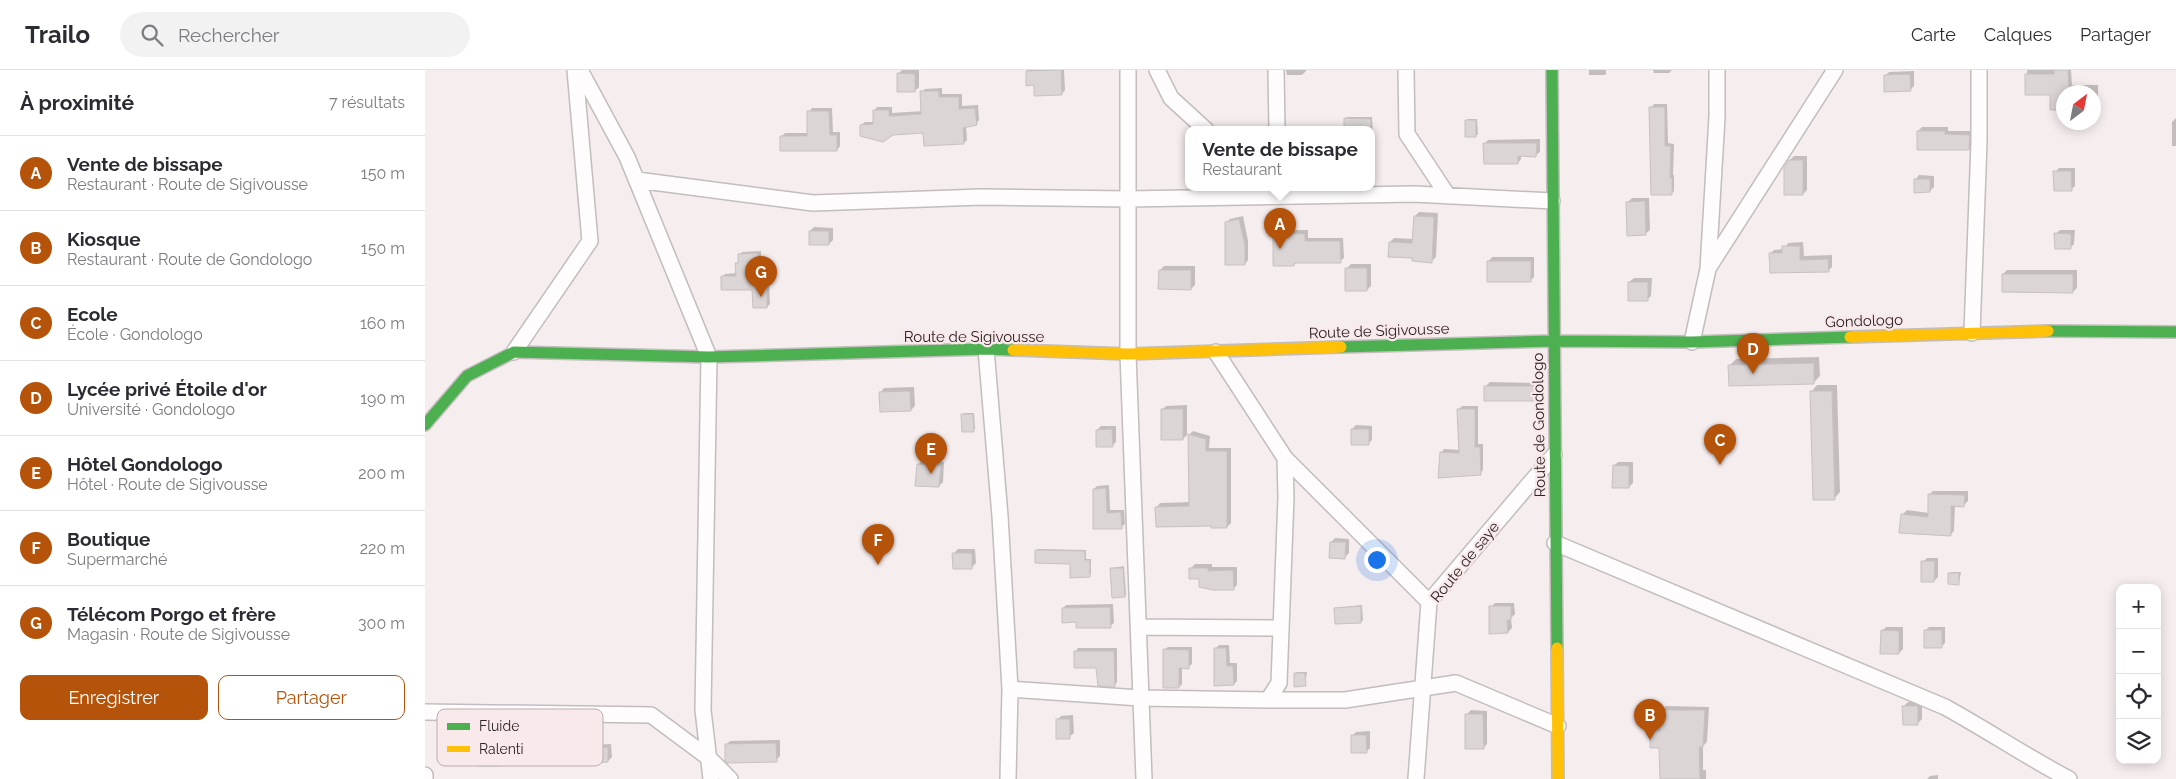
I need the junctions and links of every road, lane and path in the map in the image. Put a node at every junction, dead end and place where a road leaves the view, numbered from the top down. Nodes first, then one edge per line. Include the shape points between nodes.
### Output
1 (575, 70) edge
2 (580, 70) edge
3 (1128, 70) edge
4 (1157, 70) edge
5 (1276, 70) edge
6 (1406, 70) edge
7 (1552, 70) edge
8 (1717, 70) edge
9 (1835, 70) edge
10 (1979, 70) edge
11 (1202, 126) edge
12 (1277, 126) edge
13 (637, 180) junction
14 (1257, 191) edge
15 (1310, 191) edge
16 (1448, 196) junction
17 (1128, 198) junction
18 (1552, 201) junction
19 (1708, 269) junction
20 (2176, 332) edge
21 (1972, 333) junction
22 (1553, 341) junction
23 (1692, 342) junction
24 (986, 348) junction
25 (514, 352) junction
26 (1216, 352) junction
27 (1128, 354) junction
28 (709, 358) junction
29 (425, 426) edge
30 (1554, 455) junction
31 (1285, 458) junction
32 (1555, 543) junction
33 (1429, 602) junction
34 (1139, 627) junction
35 (1281, 628) junction
36 (1424, 688) junction
37 (1010, 690) junction
38 (1141, 698) junction
39 (1268, 700) junction
40 (603, 714) edge
41 (1557, 726) junction
42 (709, 758) junction
43 (425, 775) edge
44 (425, 779) edge
45 (711, 779) edge
46 (730, 779) edge
47 (1008, 779) edge
48 (1143, 779) edge
49 (1416, 779) edge
50 (1558, 779) edge
51 (2069, 779) edge

1 - 25 street via 590,241
2 - 13 street
3 - 17 street
4 - 11 street via 1171,98
5 - 12 street
6 - 16 street via 1407,134
7 - 18 street, Route de Gondologo
8 - 19 street
9 - 19 street
10 - 21 street
13 - 17 street via 813,203 982,197
13 - 28 street
14 - 17 street
15 - 16 street
16 - 18 street
17 - 27 street
18 - 22 street, Route de Gondologo
19 - 23 street
20 - 21 street, Gondologo via 2069,330
21 - 23 street, Gondologo
22 - 23 street, Gondologo
22 - 26 street, Route de Sigivousse
22 - 30 street, Route de Gondologo
24 - 27 street, Route de Sigivousse
24 - 28 street, Route de Sigivousse
24 - 37 street
25 - 28 street, Route de Sigivousse
25 - 29 street, Route de Sigivousse via 467,376
26 - 27 street, Route de Sigivousse
26 - 31 street
27 - 34 street
28 - 42 street via 703,710
30 - 32 street, Route de Gondologo
30 - 33 street, Route de saye
31 - 33 street
31 - 35 street
32 - 41 street, Route de Gondologo
32 - 51 street via 1945,707
33 - 36 street, Route de saye
34 - 35 street
34 - 38 street
35 - 39 street via 1279,683
36 - 39 street via 1345,700
36 - 41 street via 1456,683
36 - 49 street, Route de saye
37 - 38 street
37 - 47 street
38 - 39 street
38 - 48 street
40 - 42 street via 651,714
41 - 50 street, Route de Gondologo
42 - 45 street
42 - 46 street
43 - 44 street

